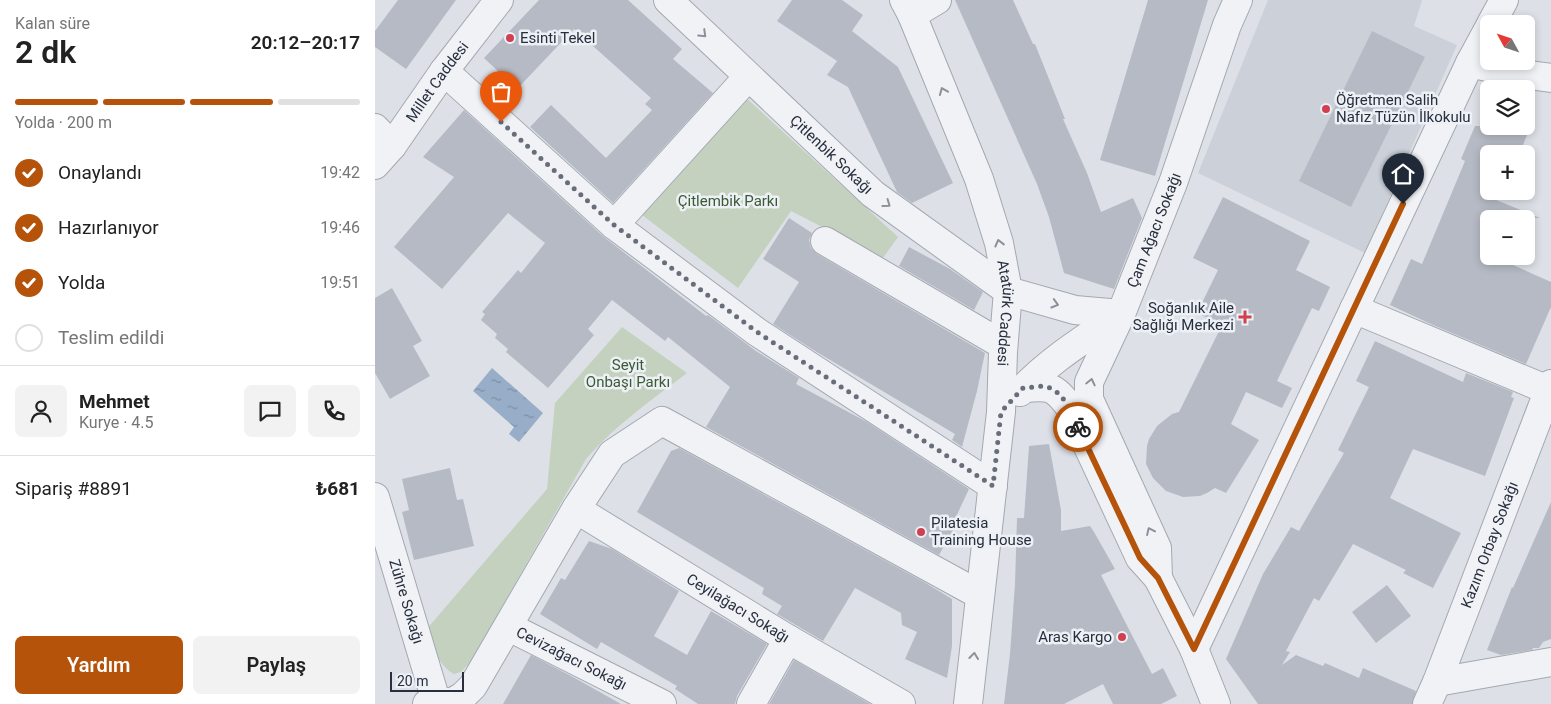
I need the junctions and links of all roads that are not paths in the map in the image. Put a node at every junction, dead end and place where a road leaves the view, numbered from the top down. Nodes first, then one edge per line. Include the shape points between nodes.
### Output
1 (499, 0) edge
2 (668, 0) edge
3 (937, 0) edge
4 (1238, 0) edge
5 (1504, 0) edge
6 (908, 7) edge
7 (1496, 15) edge
8 (1480, 45) edge
9 (1470, 63) junction
10 (444, 71) junction
11 (748, 77) junction
12 (1551, 78) edge
13 (381, 146) edge
14 (614, 225) junction
15 (825, 240) dead end
16 (1009, 291) junction
17 (1354, 309) junction
18 (1121, 314) junction
19 (1003, 345) junction
20 (1550, 387) edge
21 (1023, 388) junction
22 (1001, 412) junction
23 (993, 486) junction
24 (375, 497) edge
25 (576, 509) junction
26 (1158, 578) junction
27 (980, 595) junction
28 (509, 627) junction
29 (788, 639) junction
30 (1194, 649) junction
31 (1551, 662) edge
32 (1432, 693) edge
33 (433, 703) edge
34 (662, 704) edge
35 (751, 704) edge
36 (901, 704) edge
37 (968, 704) edge
38 (1216, 704) edge

1 - 10 street, Millet Caddesi
2 -> 11 street, Çitlenbik Sokağı
3 - 6 street
4 - 18 street, Çam Ağacı Sokağı via 1173,183
5 - 7 street
16 -> 6 street, Atatürk Caddesi via 999,243 979,180
8 - 9 street
9 - 12 street
9 - 17 street
10 - 13 street, Millet Caddesi
10 - 14 street
11 - 14 street
11 -> 16 street, Çitlenbik Sokağı via 873,194
14 - 23 street via 757,332
15 - 19 street
16 -> 18 street, Çitlenbik Sokağı via 1075,310
16 - 19 street, Atatürk Caddesi
17 - 20 street
17 - 30 street
18 - 21 street via 1066,352
26 -> 18 street, Çam Ağacı Sokağı via 1157,548 1089,399 1089,382
19 - 22 street, Atatürk Caddesi
20 - 32 street, Kazım Orbay Sokağı
21 - 22 street
21 - 26 street via 1046,386 1059,393 1069,406 1140,558
22 - 23 street, Atatürk Caddesi
23 - 27 street, Atatürk Caddesi
24 - 33 street, Zühre Sokağı via 429,674
25 - 27 street via 612,454 662,421
25 - 28 street
25 - 29 street, Ceyilağacı Sokağı
26 - 30 street
37 -> 27 street, Atatürk Caddesi
28 - 33 street via 473,686 463,696 451,703
28 - 34 street, Cevizağacı Sokağı
29 - 35 street
29 - 36 street, Ceyilağacı Sokağı
30 - 38 street
31 - 32 street

